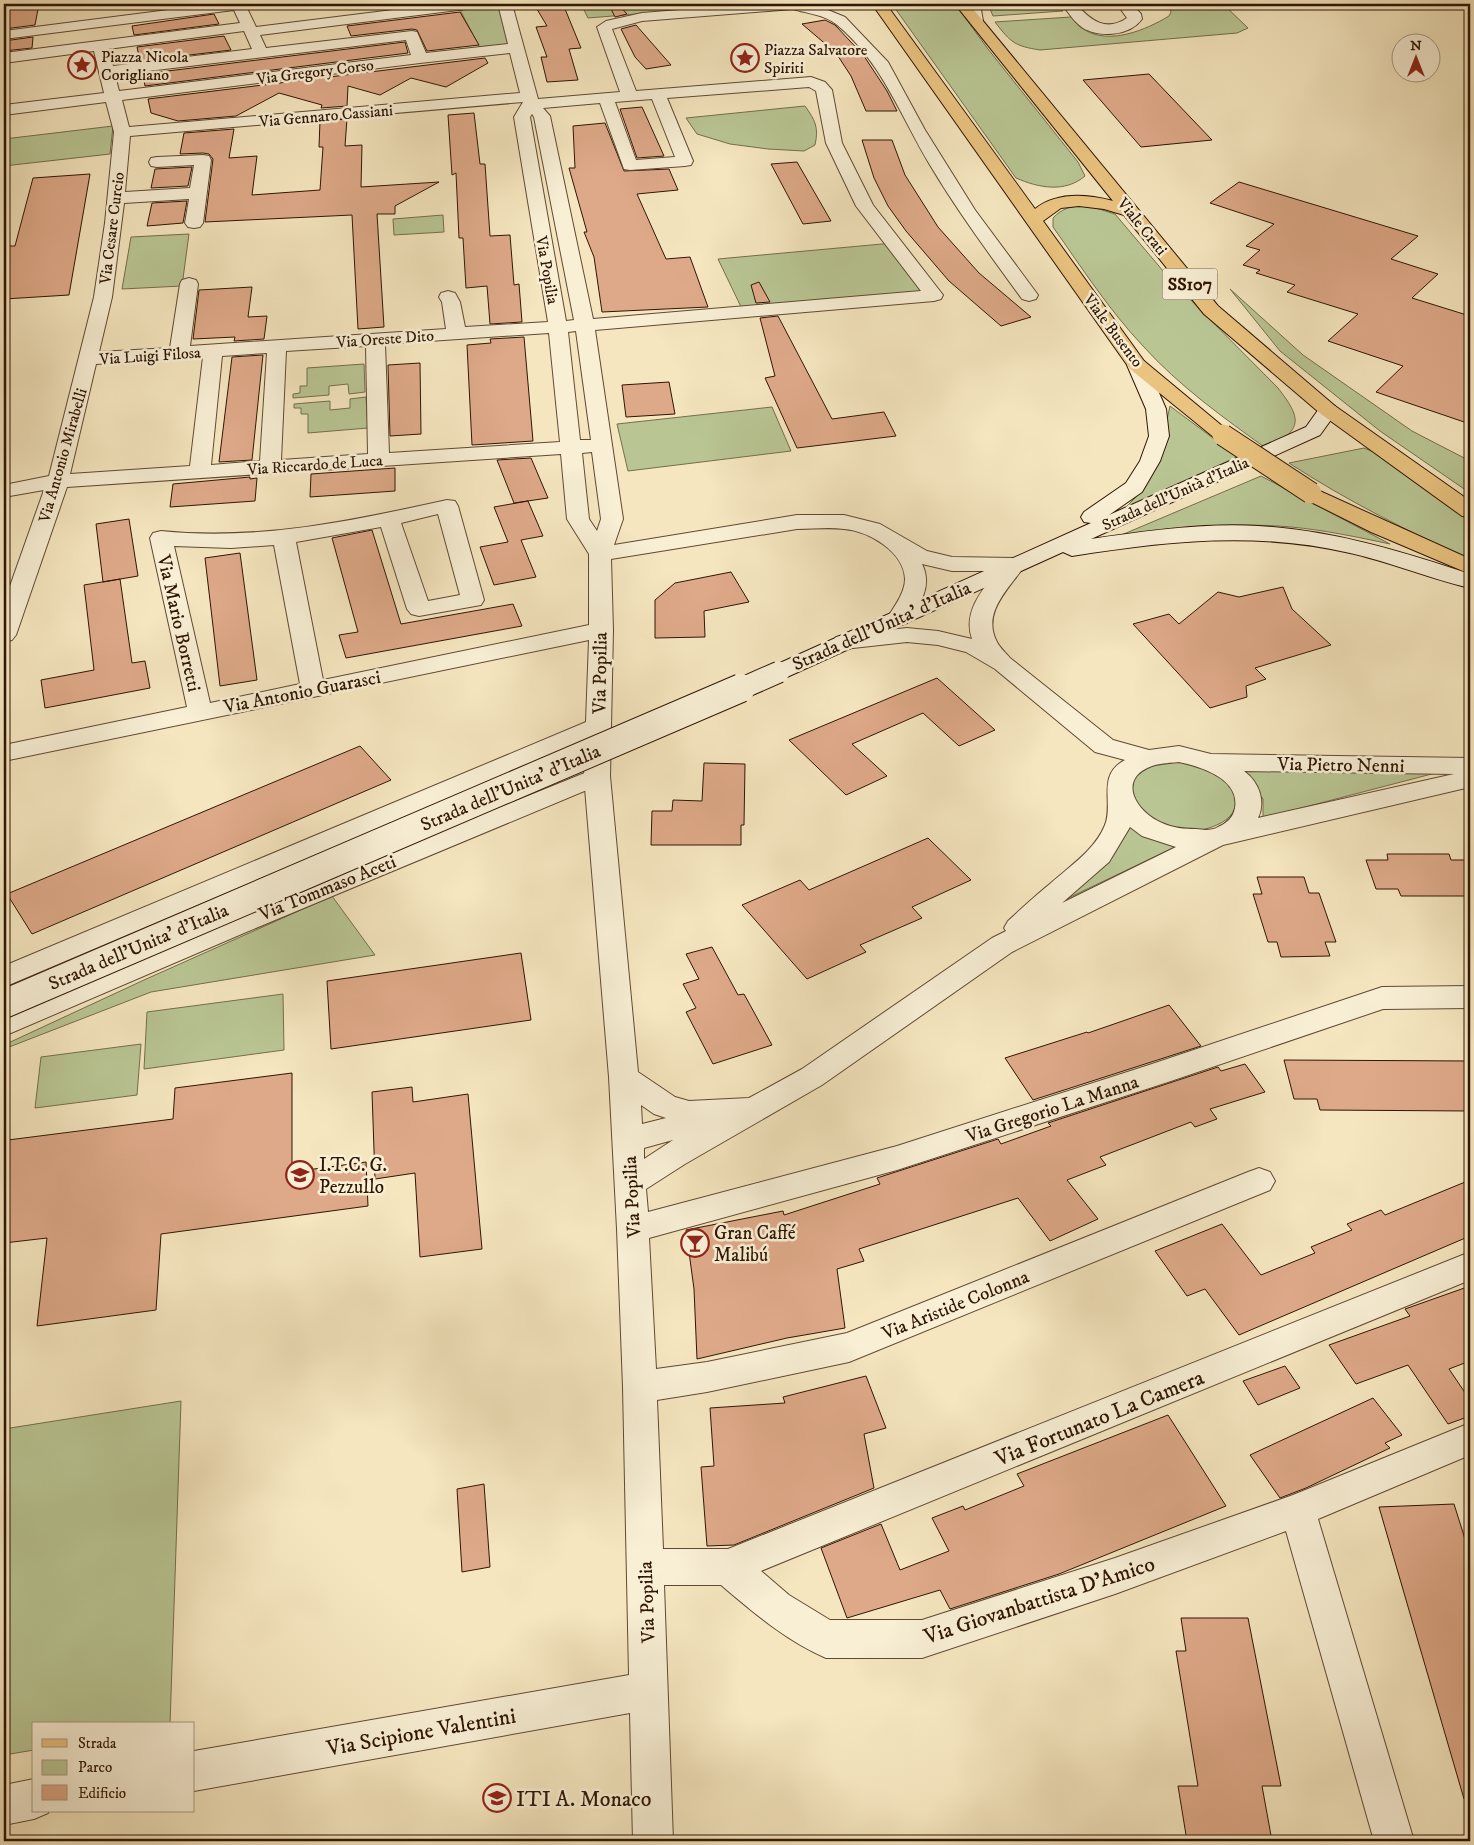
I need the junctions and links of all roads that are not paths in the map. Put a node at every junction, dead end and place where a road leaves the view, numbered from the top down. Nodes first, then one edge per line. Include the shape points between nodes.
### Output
1 (147, 4) edge
2 (474, 4) edge
3 (505, 4) edge
4 (879, 4) edge
5 (962, 4) edge
6 (1069, 4) edge
7 (1124, 4) edge
8 (975, 13) edge
9 (4, 23) edge
10 (250, 29) junction
11 (4, 35) edge
12 (100, 46) junction
13 (517, 48) junction
14 (260, 53) junction
15 (4, 58) edge
16 (420, 58) junction
17 (107, 71) junction
18 (658, 95) junction
19 (114, 96) junction
20 (630, 97) junction
21 (606, 99) junction
22 (530, 100) junction
23 (4, 110) edge
24 (122, 132) junction
25 (157, 162) dead end
26 (1099, 173) junction
27 (1008, 185) junction
28 (1032, 189) dead end
29 (1052, 191) dead end
30 (198, 193) junction
31 (116, 198) junction
32 (1130, 211) junction
33 (1033, 220) junction
34 (194, 223) dead end
35 (189, 284) dead end
36 (1029, 295) dead end
37 (448, 297) dead end
38 (585, 325) junction
39 (558, 327) junction
40 (456, 333) junction
41 (375, 339) junction
42 (277, 346) junction
43 (213, 351) junction
44 (179, 353) junction
45 (88, 359) junction
46 (1137, 365) junction
47 (1328, 410) junction
48 (603, 445) junction
49 (571, 447) junction
50 (379, 460) junction
51 (270, 468) junction
52 (200, 472) junction
53 (58, 481) junction
54 (4, 491) edge
55 (1470, 511) edge
56 (389, 519) junction
57 (284, 537) junction
58 (894, 541) junction
59 (1041, 553) junction
60 (600, 554) junction
61 (1014, 565) junction
62 (1470, 567) edge
63 (1470, 581) edge
64 (899, 618) junction
65 (600, 630) junction
66 (4, 635) edge
67 (844, 642) junction
68 (1002, 664) junction
69 (313, 689) junction
70 (200, 711) junction
71 (598, 725) junction
72 (1104, 746) junction
73 (4, 753) edge
74 (1148, 758) junction
75 (1212, 762) junction
76 (1470, 766) edge
77 (597, 776) junction
78 (1470, 779) edge
79 (1120, 790) junction
80 (1221, 836) junction
81 (1002, 945) junction
82 (4, 977) edge
83 (1470, 997) edge
84 (4, 1004) edge
85 (4, 1025) edge
86 (624, 1077) junction
87 (754, 1110) junction
88 (628, 1139) junction
89 (1259, 1181) dead end
90 (630, 1184) junction
91 (633, 1229) junction
92 (1470, 1266) edge
93 (640, 1387) junction
94 (1470, 1439) edge
95 (1298, 1510) junction
96 (645, 1567) junction
97 (728, 1567) junction
98 (648, 1691) junction
99 (195, 1771) edge
100 (32, 1800) edge
101 (4, 1805) edge
102 (653, 1841) edge
103 (1394, 1841) edge

1 - 9 street
2 - 10 street
3 - 13 street, Via Popilia
4 - 27 main road, Viale Busento
5 - 8 main road, Viale Crati / SS107
6 - 7 street via 1090,26 1104,29 1124,26 1136,19
8 - 26 main road, Viale Crati / SS107
10 - 11 street via 239,5
10 - 12 street
10 - 14 street
12 - 15 street
12 - 17 street
13 - 16 street, Via Gregory Corso
13 - 22 street, Via Popilia
14 - 16 street via 412,35
14 - 17 street
16 - 19 street, Via Gregory Corso
17 - 19 street
18 - 20 street
18 - 21 street via 685,161 630,165
18 - 38 street, Via Oreste Dito via 811,82 819,85 824,90 834,143 865,206 934,295
19 - 23 street
19 - 24 street, Via Cesare Curcio
20 - 21 street
20 - 36 street via 604,28 612,24 642,17 793,5 840,20 883,65 917,130 967,212
21 - 22 street
22 - 24 street, Via Gennaro Cassiani
22 - 38 street, Via Popilia via 542,116
22 - 39 street, Via Popilia via 522,117
24 - 31 street, Via Cesare Curcio
25 - 30 street via 203,160
26 - 29 main road via 1084,185
26 - 32 main road, Viale Crati / SS107
27 - 28 main road
27 - 33 main road, Viale Busento
30 - 31 street
30 - 34 street
31 - 45 street, Via Cesare Curcio via 103,297
32 - 33 main road via 1102,202 1072,200 1050,206
32 - 47 main road, Viale Crati / SS107 via 1211,310
33 - 46 main road, Viale Busento
35 - 44 street
37 - 40 street via 452,302
38 - 39 street, Via Oreste Dito
38 - 48 street, Via Popilia
39 - 40 street, Via Oreste Dito
39 - 49 street, Via Popilia
40 - 41 street, Via Oreste Dito
41 - 42 street, Via Oreste Dito
41 - 50 street
42 - 43 street, Via Oreste Dito
42 - 51 street
43 - 44 street, Via Luigi Filosa
43 - 52 street
44 - 45 street, Via Luigi Filosa
45 - 53 street, Via Antonio Mirabelli
46 - 59 street via 1156,409 1159,436 1150,461 1134,487
46 - 62 main road, Viale Busento, bridge via 1223,435 1311,493
47 - 55 main road, Viale Crati / SS107
47 - 59 street, Strada dell'Unità d'Italia via 1313,431
48 - 49 street, Via Riccardo de Luca
48 - 60 street, Via Popilia via 612,519
49 - 50 street, Via Riccardo de Luca
49 - 60 street, Via Popilia via 578,519
50 - 51 street, Via Riccardo de Luca
51 - 52 street, Via Riccardo de Luca
52 - 53 street, Via Riccardo de Luca
53 - 54 street, Via Riccardo de Luca
53 - 66 street, Via Antonio Mirabelli
56 - 56 street, Via Mario Borretti via 419,609 473,600 447,506
56 - 57 street, Via Mario Borretti
57 - 69 street
57 - 70 street, Via Mario Borretti via 204,542 161,538
58 - 60 street via 872,529 844,522 797,522
58 - 61 street via 918,556 952,564
58 - 64 street via 912,562 916,580 915,592
59 - 61 street, Strada dell'Unità d'Italia
59 - 63 street via 1227,532 1290,536 1359,547
60 - 65 street, Via Popilia
61 - 64 street, Strada dell'Unita' d'Italia
61 - 68 street via 986,601 980,622 984,641
64 - 67 street, Strada dell'Unita' d'Italia
65 - 69 street, Via Antonio Guarasci
65 - 71 street, Via Popilia
67 - 68 street via 907,635 938,638 974,647
67 - 84 street, Strada dell'Unita' d'Italia, bridge
68 - 72 street
69 - 70 street, Via Antonio Guarasci
70 - 73 street, Via Antonio Guarasci
71 - 77 street, Via Popilia
71 - 82 street
72 - 74 street
72 - 79 street
74 - 75 street via 1179,754
74 - 79 street via 1125,772
75 - 76 street, Via Pietro Nenni
75 - 80 street via 1230,772 1243,785 1248,800 1247,814 1238,827
77 - 85 street, Via Tommaso Aceti
77 - 86 street, Via Popilia
78 - 80 street, Via Pietro Nenni
79 - 80 street via 1127,811 1140,824 1159,834 1180,839
79 - 81 street via 1119,824 1100,855
80 - 81 street
81 - 87 street via 812,1078
83 - 91 street, Via Gregorio La Manna via 1382,998 896,1158
86 - 87 street via 665,1106 689,1112
86 - 88 street, Via Popilia
87 - 88 street
87 - 90 street
88 - 90 street, Via Popilia
89 - 93 street, Via Aristide Colonna via 849,1348
90 - 91 street, Via Popilia
91 - 93 street, Via Popilia
92 - 97 street, Via Fortunato La Camera
93 - 96 street, Via Popilia
94 - 95 street, Via Giovanbattista D'Amico
95 - 97 street, Via Giovanbattista D'Amico via 1115,1576 922,1639 826,1640 776,1608
95 - 103 street
96 - 97 street
96 - 98 street, Via Popilia
98 - 99 street, Via Scipione Valentini
98 - 102 street, Via Popilia
100 - 101 street

